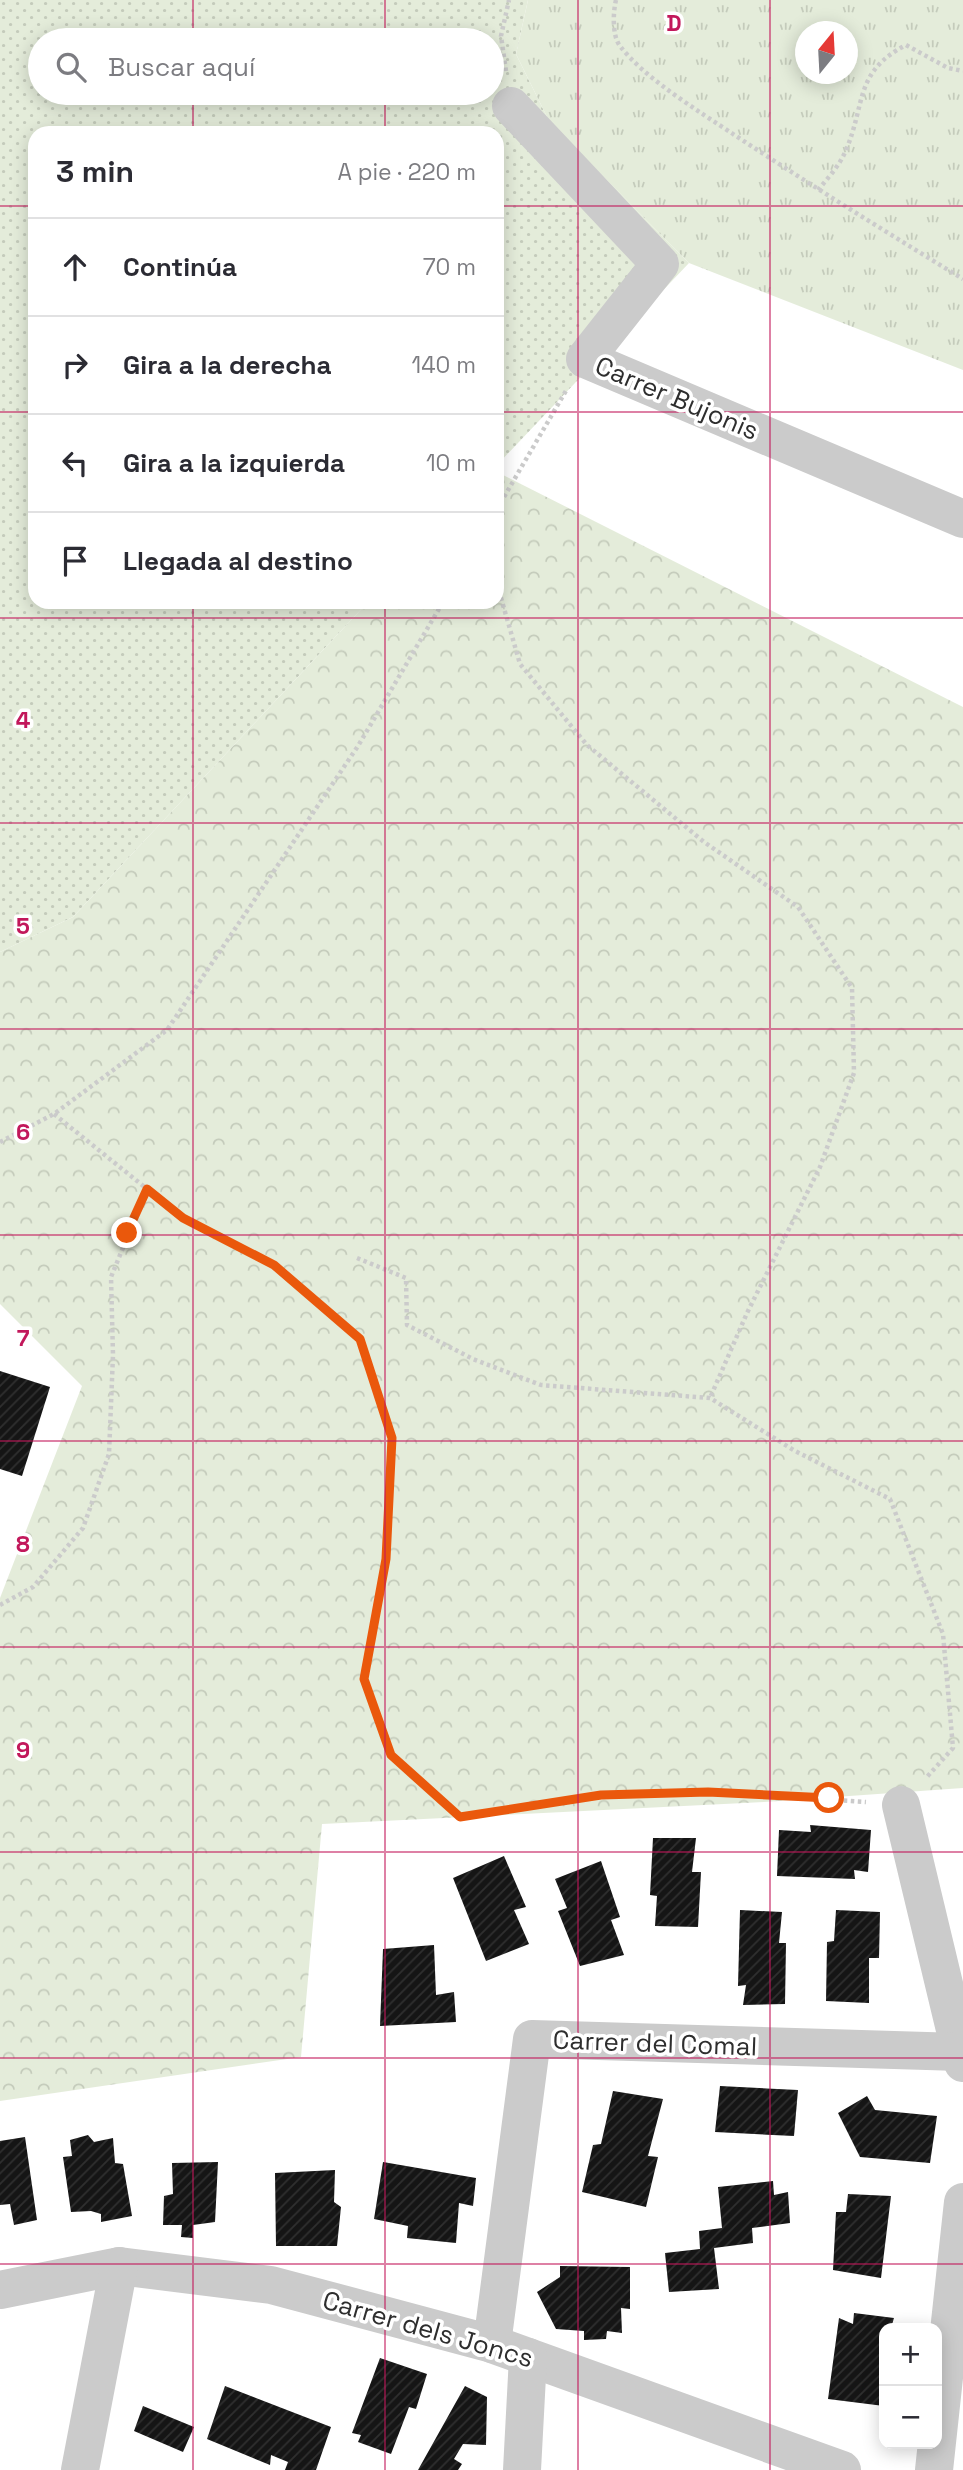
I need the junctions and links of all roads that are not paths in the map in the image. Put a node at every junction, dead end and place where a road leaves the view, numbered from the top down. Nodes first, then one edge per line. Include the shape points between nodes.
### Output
1 (511, 106) road end
2 (963, 519) edge
3 (901, 1805) road end
4 (961, 2058) edge
5 (963, 2202) edge
6 (119, 2266) junction
7 (0, 2290) edge
8 (510, 2350) junction
9 (80, 2470) edge
10 (522, 2470) edge
11 (842, 2470) edge
12 (934, 2470) edge

1 - 2 street, Carrer Bujonis via 660,264 585,359
3 - 4 street
4 - 8 street, Carrer del Comal via 531,2039
5 - 12 street
6 - 7 street, Carrer dels Joncs
6 - 8 street, Carrer dels Joncs via 271,2285
6 - 9 street
8 - 10 street
8 - 11 street, Carrer dels Joncs

